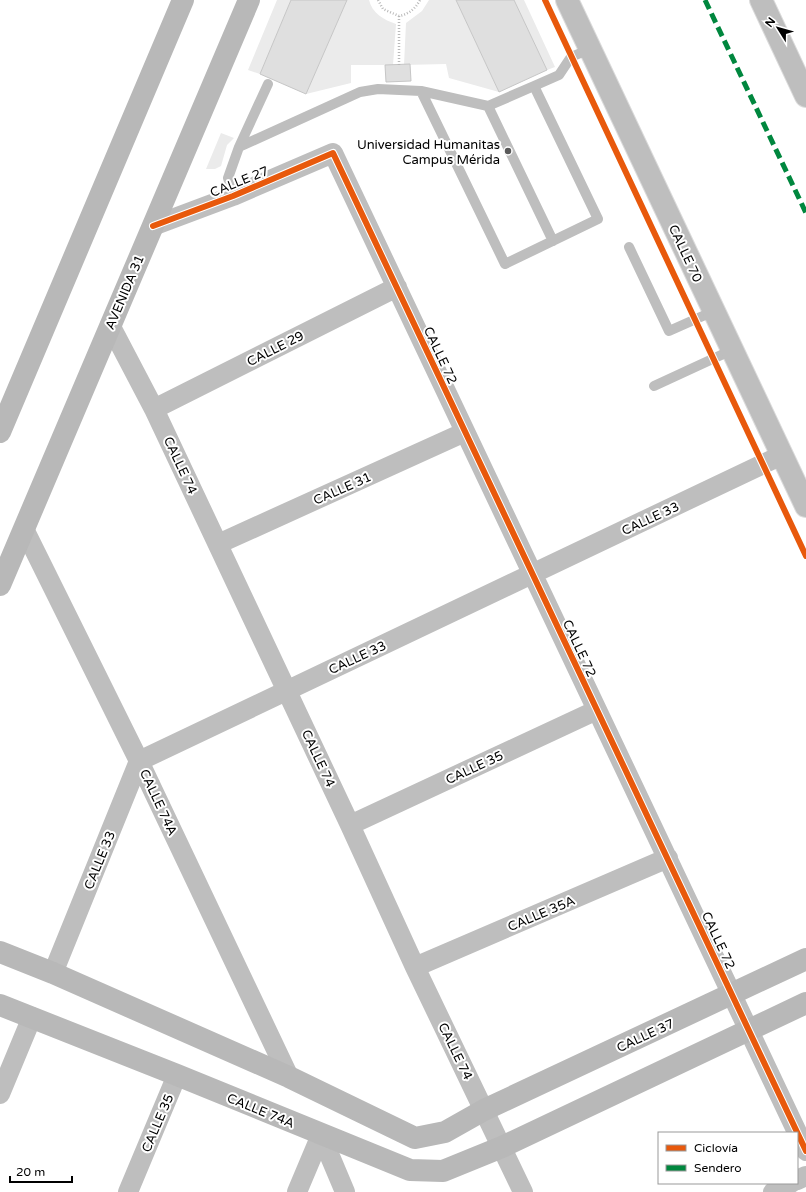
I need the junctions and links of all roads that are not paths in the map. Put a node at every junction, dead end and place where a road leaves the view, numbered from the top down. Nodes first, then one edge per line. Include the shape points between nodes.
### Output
1 (183, 0) edge
2 (249, 0) edge
3 (761, 0) edge
4 (568, 1) edge
5 (590, 49) junction
6 (268, 84) dead end
7 (534, 86) junction
8 (421, 92) junction
9 (806, 96) edge
10 (488, 106) junction
11 (239, 148) junction
12 (333, 153) joint
13 (233, 196) junction
14 (152, 226) junction
15 (553, 240) junction
16 (629, 247) dead end
17 (396, 287) junction
18 (714, 311) junction
19 (110, 325) junction
20 (732, 350) junction
21 (654, 386) dead end
22 (154, 409) junction
23 (0, 432) edge
24 (465, 432) junction
25 (782, 455) junction
26 (806, 506) edge
27 (24, 529) junction
28 (218, 544) junction
29 (532, 574) junction
30 (0, 585) edge
31 (287, 691) junction
32 (597, 710) junction
33 (139, 761) junction
34 (350, 825) junction
35 (668, 858) junction
36 (0, 952) edge
37 (806, 959) edge
38 (415, 967) junction
39 (53, 973) junction
40 (732, 994) junction
41 (806, 1003) edge
42 (0, 1005) edge
43 (32, 1017) junction
44 (749, 1030) junction
45 (177, 1075) junction
46 (289, 1077) junction
47 (0, 1094) edge
48 (484, 1110) junction
49 (797, 1132) edge
50 (321, 1134) junction
51 (798, 1135) edge
52 (502, 1147) junction
53 (806, 1152) edge
54 (789, 1184) edge
55 (128, 1192) edge
56 (297, 1192) edge
57 (346, 1192) edge
58 (523, 1192) edge
59 (773, 1192) edge

1 - 23 street
2 - 14 street, AVENIDA 31
3 - 9 main road
4 - 5 main road, CALLE 70
5 - 7 lane via 571,57 559,74
5 - 18 main road, CALLE 70
6 - 11 lane
7 - 10 lane
7 - 15 lane via 598,219
8 - 10 lane
8 - 11 lane via 378,89 360,92
8 - 15 lane via 505,264
10 - 15 lane
11 - 13 lane via 228,178
12 - 13 street, CALLE 27
12 - 17 street, CALLE 72
13 - 14 street, CALLE 27
14 - 19 street, AVENIDA 31
16 - 18 lane via 669,331
17 - 22 street, CALLE 29
17 - 24 street, CALLE 72
18 - 20 main road, CALLE 70
19 - 22 street, CALLE 74
19 - 27 street, AVENIDA 31
20 - 21 lane
20 - 25 main road, CALLE 70
22 - 28 street, CALLE 74
24 - 28 street, CALLE 31
24 - 29 street, CALLE 72
25 - 26 main road, CALLE 70
25 - 29 street, CALLE 33
27 - 30 street, AVENIDA 31
27 - 33 street, CALLE 74A
28 - 31 street, CALLE 74
29 - 31 street, CALLE 33
29 - 32 street, CALLE 72
31 - 33 street, CALLE 33
31 - 34 street, CALLE 74
32 - 34 street, CALLE 35
32 - 35 street, CALLE 72
33 - 39 street, CALLE 33
33 - 46 street, CALLE 74A
34 - 38 street, CALLE 74
35 - 38 street, CALLE 35A
35 - 40 street, CALLE 72
36 - 39 street
37 - 40 street, CALLE 37
38 - 48 street, CALLE 74
39 - 46 street
40 - 44 street, CALLE 72
40 - 48 street, CALLE 37
41 - 44 street
42 - 43 street, CALLE 74A
43 - 45 street, CALLE 74A
43 - 47 street
44 - 49 street, CALLE 72
44 - 52 street
45 - 50 street, CALLE 74A
45 - 55 street, CALLE 35
46 - 48 street via 415,1138 444,1132
48 - 52 street, CALLE 74
50 - 52 street, CALLE 74A via 410,1170 443,1171
50 - 56 street
50 - 57 street
51 - 53 street, CALLE 72
52 - 58 street, CALLE 74
54 - 59 street

